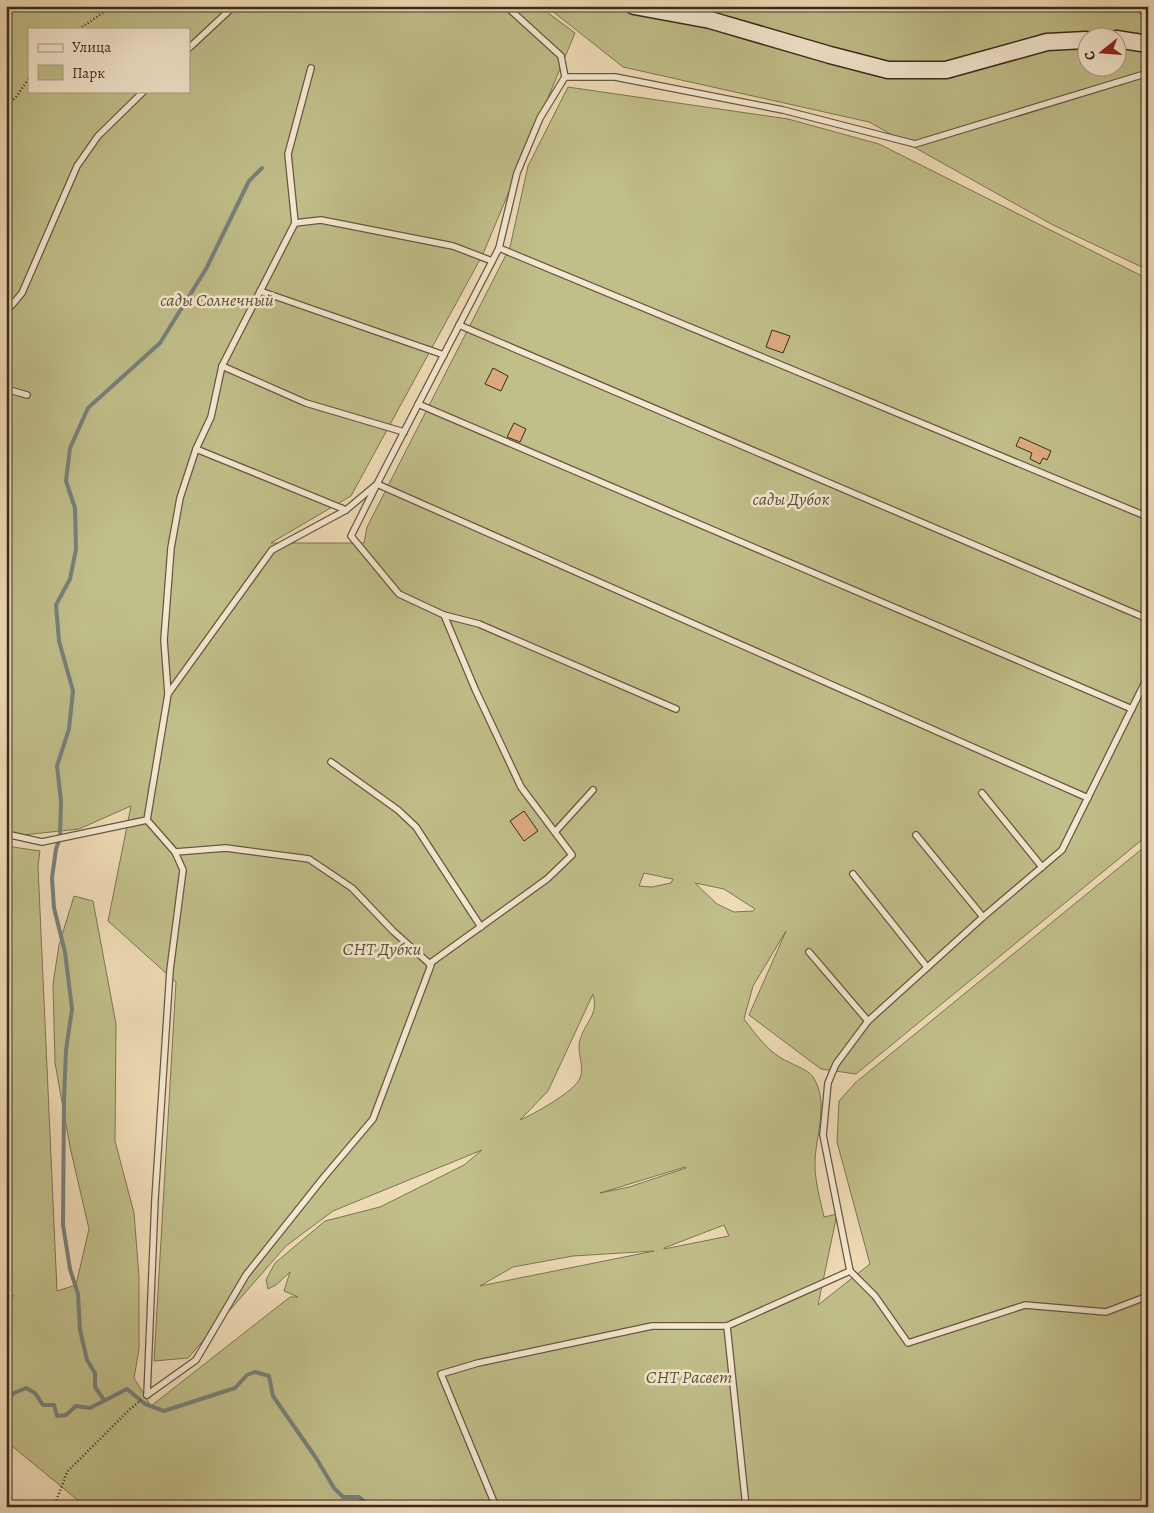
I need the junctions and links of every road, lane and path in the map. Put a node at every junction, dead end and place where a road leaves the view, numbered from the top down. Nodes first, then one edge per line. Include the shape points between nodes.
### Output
1 (113, 6) edge
2 (234, 6) edge
3 (506, 6) edge
4 (634, 6) edge
5 (1138, 6) edge
6 (80, 28) edge
7 (1148, 32) edge
8 (1126, 40) edge
9 (1076, 41) edge
10 (1148, 44) edge
11 (190, 47) edge
12 (311, 68) dead end
13 (1148, 73) edge
14 (565, 77) junction
15 (28, 79) edge
16 (143, 92) edge
17 (6, 107) edge
18 (294, 223) junction
19 (499, 248) junction
20 (492, 261) junction
21 (260, 291) junction
22 (6, 312) edge
23 (459, 325) junction
24 (444, 355) junction
25 (222, 366) junction
26 (6, 389) edge
27 (27, 395) dead end
28 (418, 404) junction
29 (404, 432) junction
30 (196, 449) junction
31 (377, 484) junction
32 (346, 510) junction
33 (1148, 517) edge
34 (444, 615) junction
35 (1148, 619) edge
36 (1148, 676) edge
37 (168, 694) junction
38 (1132, 709) junction
39 (676, 710) dead end
40 (330, 762) dead end
41 (592, 790) dead end
42 (982, 793) dead end
43 (1088, 798) junction
44 (147, 820) junction
45 (555, 832) junction
46 (6, 834) edge
47 (916, 835) dead end
48 (175, 852) junction
49 (1042, 867) junction
50 (854, 874) dead end
51 (983, 917) junction
52 (481, 927) junction
53 (809, 952) dead end
54 (429, 964) junction
55 (927, 967) junction
56 (868, 1022) junction
57 (850, 1271) junction
58 (1148, 1296) edge
59 (727, 1326) junction
60 (147, 1395) junction
61 (6, 1505) edge
62 (54, 1506) edge
63 (496, 1507) edge
64 (746, 1507) edge

1 - 6 path
2 - 11 lane
3 - 14 lane via 560,56
4 - 9 street via 710,20 888,70 946,70 1047,42
5 - 7 path
8 - 10 street
12 - 18 lane via 288,154
13 - 14 lane via 915,144 783,110 615,77
14 - 19 lane via 540,118 517,173
15 - 17 path
16 - 22 lane via 98,136 77,166 22,293
18 - 20 lane via 320,220 453,246
18 - 21 lane
19 - 20 lane
19 - 33 lane
20 - 23 lane
21 - 24 lane
21 - 25 lane
23 - 24 lane
23 - 35 lane
24 - 28 lane
25 - 29 lane via 306,403
25 - 30 lane via 210,416
26 - 27 lane
28 - 29 lane
28 - 38 lane
29 - 31 lane
30 - 32 lane
30 - 37 lane via 180,498 171,548 164,640
31 - 32 lane
31 - 34 lane via 351,536 399,594
31 - 43 lane
32 - 37 lane via 272,550
34 - 39 lane via 479,624
34 - 45 lane via 521,787
36 - 38 lane
37 - 44 lane
38 - 43 lane
40 - 52 lane via 398,810 416,827
41 - 45 lane
42 - 49 lane
43 - 49 lane via 1062,850
44 - 46 lane via 42,842
44 - 48 lane
45 - 52 lane via 572,855 547,879
47 - 51 lane
48 - 54 lane via 226,848 308,859 352,888
48 - 60 lane via 183,870 169,990 155,1199
49 - 51 lane
50 - 55 lane
51 - 55 lane
52 - 54 lane
53 - 56 lane
54 - 60 lane via 373,1119 246,1276 196,1360
55 - 56 lane
56 - 57 lane via 836,1064 828,1083 823,1135
57 - 58 lane via 875,1296 908,1343 1025,1305 1106,1312
57 - 59 lane
59 - 63 lane via 652,1326 478,1363 441,1374
59 - 64 lane
60 - 62 path via 67,1472
61 - 62 path

